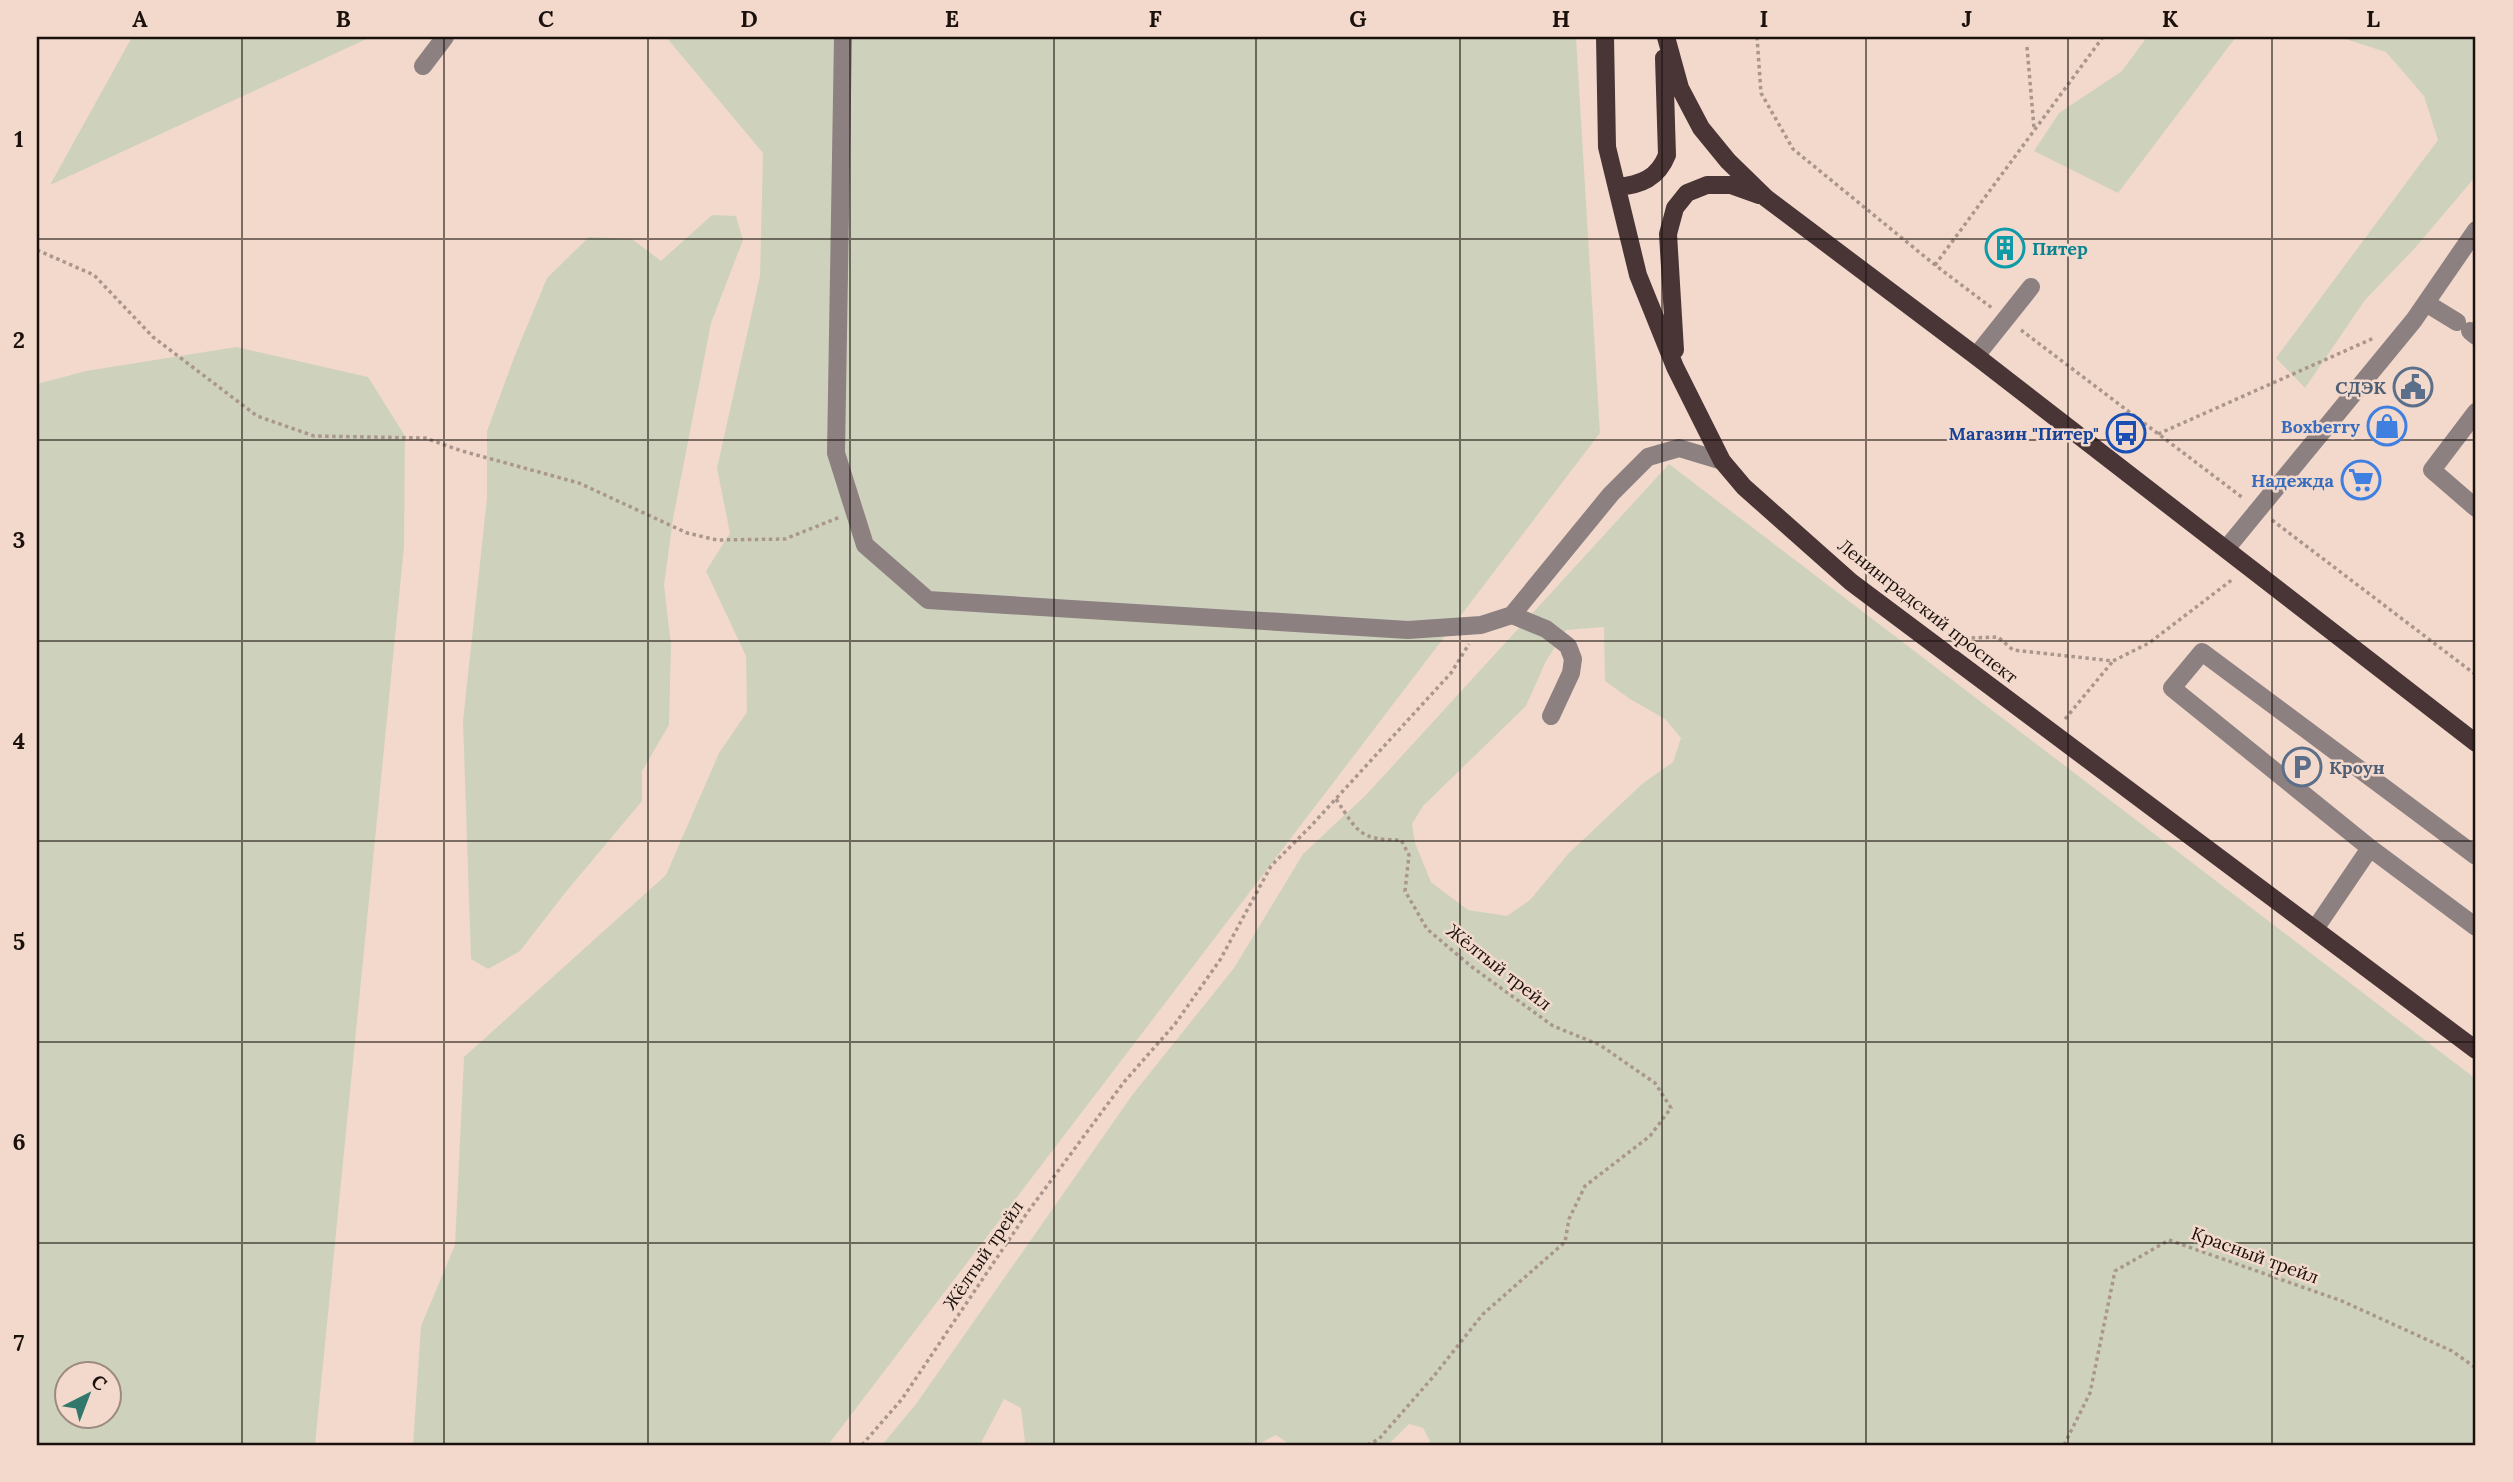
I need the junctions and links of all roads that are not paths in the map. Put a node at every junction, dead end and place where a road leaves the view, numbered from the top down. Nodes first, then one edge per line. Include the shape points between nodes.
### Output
1 (445, 37) edge
2 (843, 37) edge
3 (1605, 37) edge
4 (1665, 37) edge
5 (423, 66) dead end
6 (1617, 187) junction
7 (1766, 198) junction
8 (2476, 230) edge
9 (2031, 287) dead end
10 (2426, 303) junction
11 (2468, 330) edge
12 (1976, 356) junction
13 (1675, 368) junction
14 (2476, 412) edge
15 (1722, 461) junction
16 (2476, 508) edge
17 (2226, 549) junction
18 (1511, 615) junction
19 (1551, 716) dead end
20 (2476, 743) edge
21 (2370, 848) junction
22 (2476, 856) edge
23 (2476, 927) edge
24 (2315, 929) junction
25 (2476, 1050) edge

1 - 5 lane
2 - 18 lane via 836,453 865,545 928,600 1408,630 1481,625
3 - 6 main road, Ленинградский проспект via 1607,147
4 - 6 main road via 1667,155 1650,179
4 - 7 main road via 1680,88 1701,128
6 - 13 main road, Ленинградский проспект via 1638,275
7 - 12 main road
7 - 13 main road via 1731,185 1707,185 1687,193 1675,208 1668,234
8 - 10 lane
9 - 12 lane
10 - 11 lane
10 - 17 lane
12 - 17 main road
13 - 15 main road, Ленинградский проспект
14 - 16 lane via 2432,470
15 - 18 lane via 1679,448 1648,457 1611,494
15 - 24 main road, Ленинградский проспект via 1744,487 1851,582
17 - 20 main road
18 - 19 lane via 1546,629 1568,646 1573,659 1571,673
21 - 22 lane via 2172,688 2202,652
21 - 23 lane
21 - 24 lane
24 - 25 main road, Ленинградский проспект

